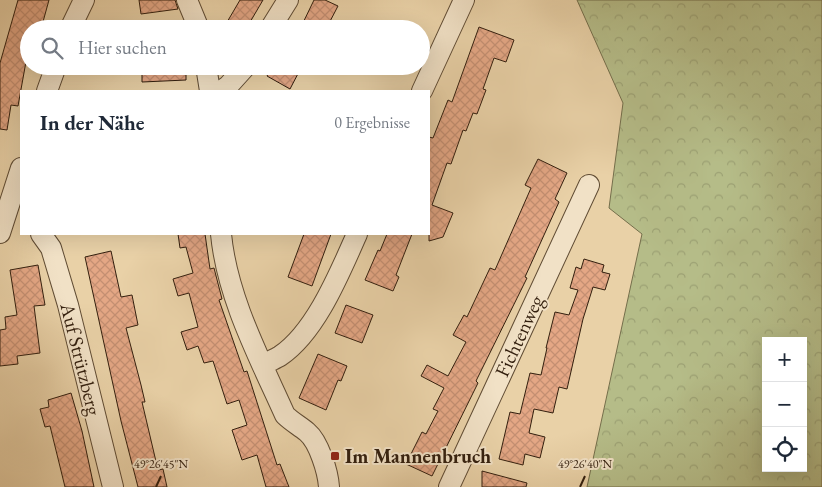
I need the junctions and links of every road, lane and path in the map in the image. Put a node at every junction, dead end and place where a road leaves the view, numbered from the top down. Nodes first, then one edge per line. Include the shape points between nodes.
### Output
1 (84, 0) edge
2 (187, 0) edge
3 (288, 0) edge
4 (464, 0) edge
5 (74, 20) edge
6 (195, 20) edge
7 (276, 20) edge
8 (430, 74) edge
9 (53, 75) edge
10 (207, 75) edge
11 (238, 75) edge
12 (429, 75) edge
13 (47, 90) edge
14 (210, 90) edge
15 (222, 90) edge
16 (422, 90) edge
17 (20, 175) edge
18 (589, 185) dead end
19 (15, 212) edge
20 (0, 233) edge
21 (42, 235) edge
22 (221, 235) edge
23 (357, 235) edge
24 (263, 365) junction
25 (113, 487) edge
26 (329, 487) edge
27 (450, 487) edge

1 - 5 street
2 - 6 street
3 - 7 street
4 - 8 street
9 - 13 street
10 - 14 street
11 - 15 street
12 - 16 street
17 - 19 street
18 - 27 street, Fichtenweg
19 - 20 street
21 - 25 street, Auf Strützberg via 51,248 68,305
22 - 24 street via 235,294
23 - 24 street via 320,310 300,338 280,356
24 - 26 street via 285,415 313,441 326,469

